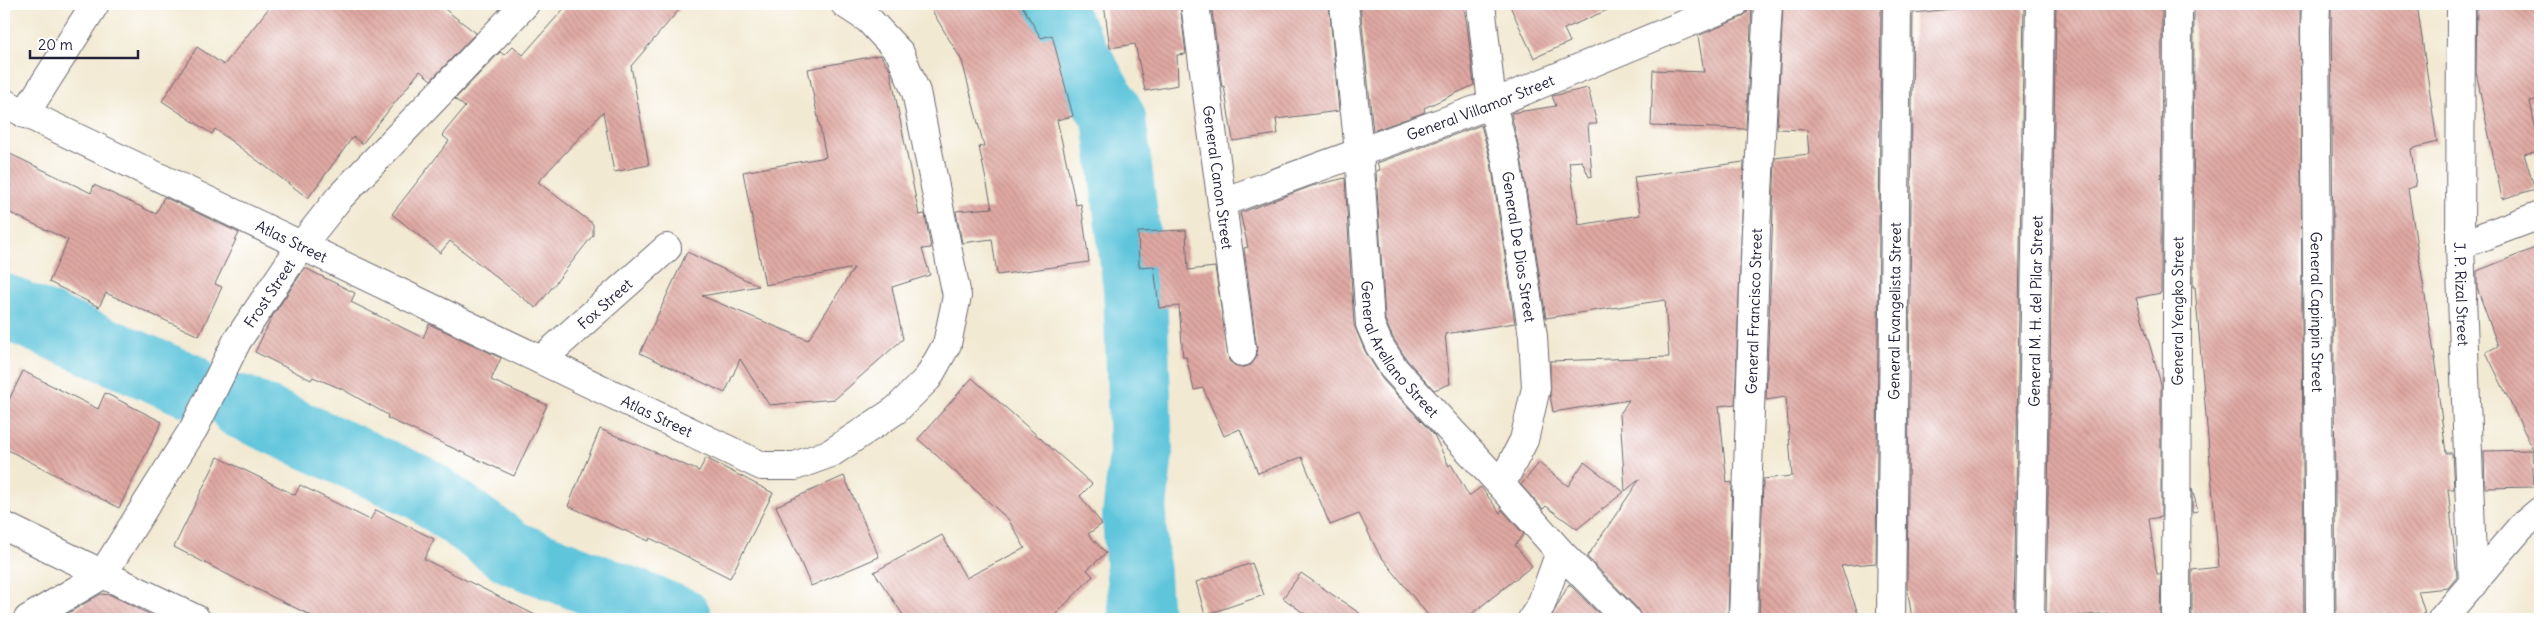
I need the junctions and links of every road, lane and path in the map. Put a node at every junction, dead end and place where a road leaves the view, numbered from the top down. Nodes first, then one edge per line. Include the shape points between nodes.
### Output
1 (95, 4) edge
2 (525, 4) edge
3 (845, 4) edge
4 (1195, 4) edge
5 (1344, 4) edge
6 (1481, 4) edge
7 (1734, 4) edge
8 (1768, 4) edge
9 (1897, 4) edge
10 (2040, 4) edge
11 (2178, 4) edge
12 (2316, 4) edge
13 (2461, 4) edge
14 (1492, 104) junction
15 (14, 108) edge
16 (1358, 152) junction
17 (1223, 202) junction
18 (2540, 215) edge
19 (2460, 245) junction
20 (301, 246) junction
21 (667, 248) dead end
22 (1242, 352) dead end
23 (541, 360) junction
24 (1501, 485) junction
25 (2540, 511) edge
26 (4, 526) edge
27 (1560, 552) junction
28 (102, 575) junction
29 (2473, 584) junction
30 (28, 619) edge
31 (196, 619) edge
32 (1532, 619) edge
33 (1626, 619) edge
34 (1744, 619) edge
35 (1891, 619) edge
36 (2030, 619) edge
37 (2176, 619) edge
38 (2320, 619) edge
39 (2442, 619) edge

1 - 15 street
2 - 20 street, Frost Street via 340,198
3 - 23 street, Atlas Street via 868,19 900,53 916,92 958,296 947,344 928,378 896,410 831,453 795,466 762,466
4 - 17 street, General Canon Street
5 - 16 street, General Arellano Street
6 - 14 street, General De Dios Street
7 - 14 street, General Villamor Street
8 - 34 street, General Francisco Street via 1756,230
9 - 35 street, General Evangelista Street
10 - 36 street, General M. H. del Pilar Street
11 - 37 street, General Yengko Street
12 - 38 street, General Capinpin Street
13 - 19 street, J. P. Rizal Street
14 - 16 street, General Villamor Street
14 - 24 street, General De Dios Street via 1506,159 1533,336 1536,388 1524,440
15 - 20 street, Atlas Street
16 - 17 street, General Villamor Street
16 - 24 street, General Arellano Street via 1370,324 1379,345 1395,370
17 - 22 street, General Canon Street
18 - 19 street
19 - 29 street, J. P. Rizal Street
20 - 23 street, Atlas Street
20 - 28 street, Frost Street via 237,341 194,428
21 - 23 street, Fox Street
24 - 27 street, General Arellano Street
25 - 29 street
26 - 28 street
27 - 32 street via 1541,605
27 - 33 street, General Arellano Street
28 - 30 street
28 - 31 street
29 - 39 street

